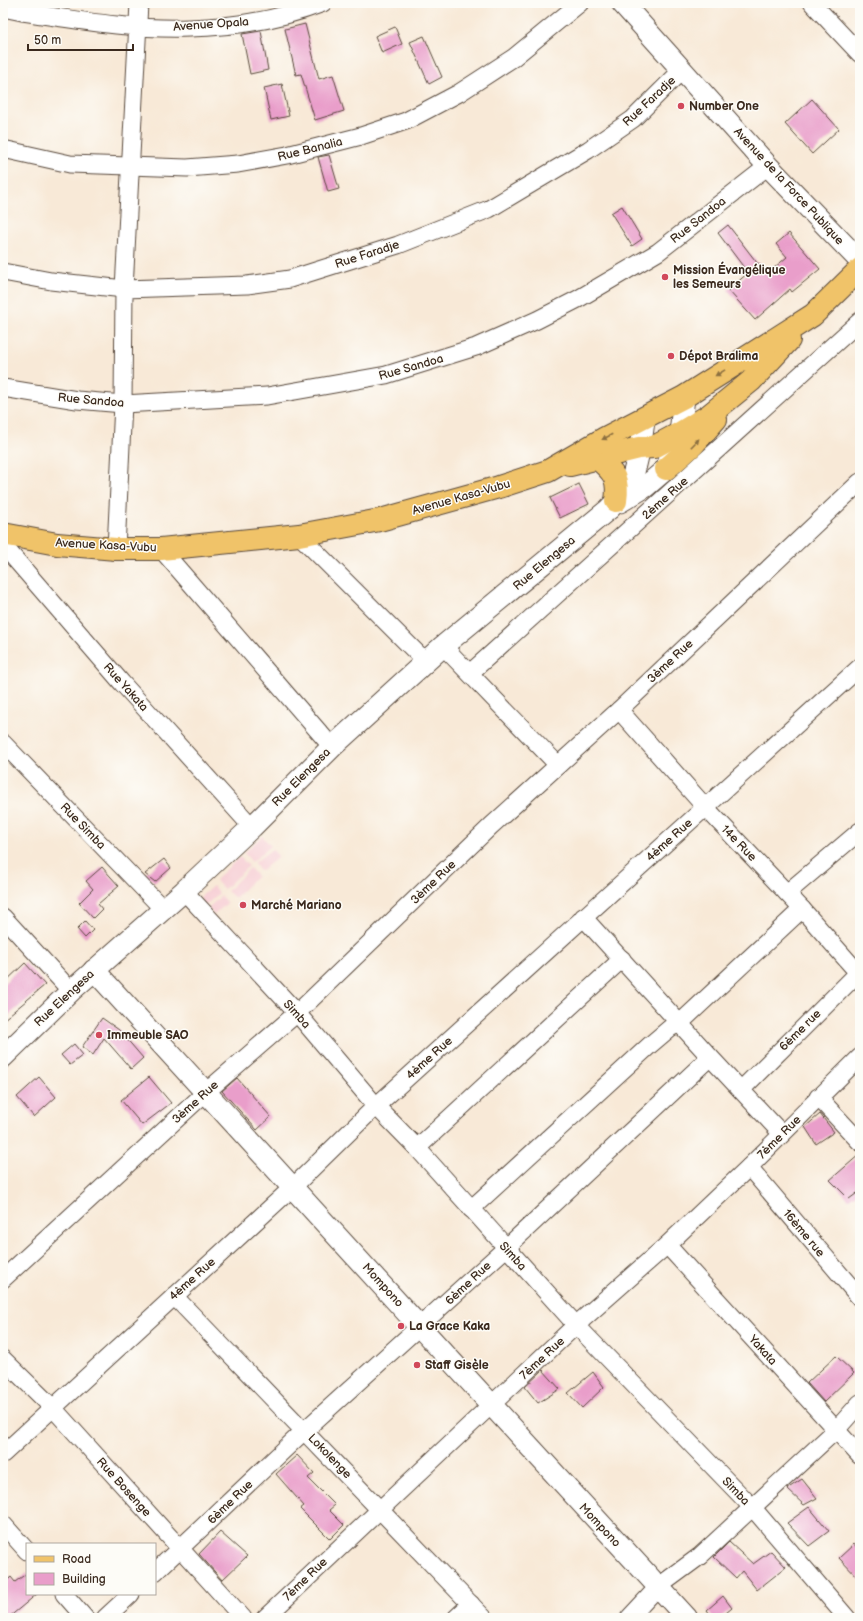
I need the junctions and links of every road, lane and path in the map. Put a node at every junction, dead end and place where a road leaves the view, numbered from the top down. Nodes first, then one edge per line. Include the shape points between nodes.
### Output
1 (139, 3) edge
2 (323, 3) edge
3 (580, 3) edge
4 (622, 3) edge
5 (812, 3) edge
6 (3, 8) edge
7 (138, 26) junction
8 (860, 54) edge
9 (682, 70) junction
10 (3, 149) edge
11 (130, 166) junction
12 (768, 166) junction
13 (860, 261) edge
14 (860, 269) edge
15 (3, 272) edge
16 (124, 289) junction
17 (812, 315) junction
18 (860, 321) edge
19 (3, 388) edge
20 (742, 389) junction
21 (684, 397) junction
22 (123, 404) junction
23 (644, 419) junction
24 (680, 433) junction
25 (639, 448) junction
26 (598, 459) junction
27 (666, 469) junction
28 (548, 471) junction
29 (860, 482) edge
30 (613, 505) junction
31 (3, 534) edge
32 (299, 535) junction
33 (3, 545) edge
34 (116, 549) junction
35 (161, 549) junction
36 (443, 646) junction
37 (426, 662) junction
38 (860, 667) edge
39 (470, 673) junction
40 (619, 710) junction
41 (3, 743) edge
42 (332, 747) junction
43 (558, 765) junction
44 (706, 808) junction
45 (252, 827) junction
46 (860, 830) edge
47 (184, 891) junction
48 (787, 893) junction
49 (163, 909) junction
50 (802, 909) junction
51 (3, 917) edge
52 (583, 917) junction
53 (622, 959) junction
54 (94, 970) junction
55 (859, 973) edge
56 (71, 991) junction
57 (297, 1013) junction
58 (680, 1023) junction
59 (3, 1056) edge
60 (710, 1057) junction
61 (860, 1057) edge
62 (740, 1090) junction
63 (206, 1092) junction
64 (818, 1096) junction
65 (376, 1106) junction
66 (782, 1134) junction
67 (860, 1142) edge
68 (417, 1148) junction
69 (749, 1168) junction
70 (293, 1187) junction
71 (471, 1209) junction
72 (667, 1244) junction
73 (506, 1248) junction
74 (3, 1279) edge
75 (174, 1296) junction
76 (860, 1298) edge
77 (576, 1325) junction
78 (420, 1327) junction
79 (3, 1359) edge
80 (860, 1403) edge
81 (492, 1405) junction
82 (53, 1408) junction
83 (305, 1430) junction
84 (836, 1430) junction
85 (3, 1454) edge
86 (860, 1456) edge
87 (752, 1507) junction
88 (380, 1508) junction
89 (3, 1524) edge
90 (180, 1549) junction
91 (26, 1551) edge
92 (156, 1571) edge
93 (658, 1587) junction
94 (65, 1595) edge
95 (130, 1595) edge
96 (471, 1604) junction
97 (85, 1618) edge
98 (105, 1618) edge
99 (243, 1618) edge
100 (265, 1618) edge
101 (456, 1618) edge
102 (484, 1618) edge
103 (629, 1618) edge
104 (687, 1618) edge
105 (847, 1618) edge

1 - 7 street
2 - 7 street, Avenue Opala via 302,11 253,22 188,28
3 - 11 street, Rue Banalia via 513,58 459,93 406,121 361,136 287,155 238,164 188,168
4 - 9 street, Avenue de la Force Publique
5 - 8 street
6 - 7 street, Avenue Opala
7 - 11 street
9 - 12 street, Avenue de la Force Publique
9 - 16 street, Rue Faradje via 633,119 588,150 489,209 398,245 290,279 247,285
10 - 11 street, Rue Banalia via 70,164
11 - 16 street
12 - 13 street, Avenue de la Force Publique
12 - 22 street, Rue Sandoa via 658,252 578,299 476,347 386,375 267,396
14 - 17 main road, Avenue Kasa-Vubu
15 - 16 street, Rue Faradje via 51,281
16 - 22 street
17 - 20 main road
17 -> 21 main road, Avenue Kasa-Vubu
18 - 39 street, 2ème Rue
19 - 22 street, Rue Sandoa via 77,400
20 - 24 main road via 708,416
27 -> 20 main road via 693,445
21 - 23 main road, Avenue Kasa-Vubu
21 - 24 street
22 - 34 street
23 - 25 street
23 -> 28 main road, Avenue Kasa-Vubu
24 - 25 main road via 654,447
24 - 27 street
25 - 26 main road
25 - 30 street via 631,481
26 - 28 main road
26 - 30 main road via 614,475 618,491
27 - 30 street via 645,487
28 - 32 main road, Avenue Kasa-Vubu via 380,520
29 - 40 street, 3ème Rue
30 - 36 street, Rue Elengesa
31 - 34 main road, Avenue Kasa-Vubu via 57,544
32 - 35 main road, Avenue Kasa-Vubu
32 - 37 street
33 - 45 street, Rue Yakata via 122,683
34 - 35 main road, Avenue Kasa-Vubu
35 - 42 street
36 - 37 street, Rue Elengesa
36 - 39 street
37 - 42 street, Rue Elengesa
38 - 44 street, 4ème Rue
39 - 43 street
40 - 43 street, 3ème Rue
40 - 44 street, 14e Rue
41 - 49 street, Rue Simba
42 - 45 street, Rue Elengesa
43 - 57 street, 3ème Rue
44 - 48 street, 14e Rue
44 - 52 street, 4ème Rue
45 - 47 street, Rue Elengesa
46 - 48 street
47 - 49 street, Rue Elengesa
47 - 57 street, Simba
48 - 50 street, 14e Rue
49 - 54 street, Rue Elengesa
50 - 55 street, 14e Rue
50 - 58 street
51 - 56 street
52 - 53 street
52 - 65 street, 4ème Rue
53 - 58 street
53 - 68 street
54 - 56 street, Rue Elengesa
54 - 63 street, Mompono
55 - 62 street, 6ème rue
56 - 59 street, Rue Elengesa
57 - 63 street, 3ème Rue
57 - 65 street, Simba
58 - 60 street
58 - 71 street via 650,1045
60 - 62 street
60 - 73 street, 6ème Rue
61 - 64 street, 7ème Rue
62 - 66 street
63 - 70 street, Mompono
63 - 74 street, 3ème Rue
64 - 66 street, 7ème Rue
64 - 67 street
65 - 68 street, Simba
65 - 70 street, 4ème Rue
66 - 69 street, 7ème Rue
68 - 71 street, Simba
69 - 72 street, 7ème Rue
69 - 76 street, 16ème rue
70 - 75 street, 4ème Rue
70 - 78 street, Mompono
71 - 73 street, Simba
72 - 77 street, 7ème Rue
72 - 84 street, Yakata
73 - 77 street, Simba
73 - 78 street, 6ème Rue
75 - 82 street, 4ème Rue
75 - 83 street, Lokolenge
77 - 81 street, 7ème Rue
77 - 87 street, Simba
78 - 81 street, Mompono
78 - 83 street, 6ème Rue
79 - 82 street, Rue Bosenge
80 - 84 street
81 - 88 street, 7ème Rue
81 - 93 street, Mompono
82 - 85 street, 4ème Rue
82 - 90 street, Rue Bosenge
83 - 88 street, Lokolenge
83 - 90 street, 6ème Rue
84 - 86 street, Yakata
84 - 87 street
87 - 93 street via 700,1556
87 - 105 street, Simba
88 - 96 street, Lokolenge
88 - 100 street, 7ème Rue
89 - 91 street
90 - 92 street, 6ème Rue
90 - 99 street, Rue Bosenge
93 - 103 street
93 - 104 street, Mompono
94 - 97 street
95 - 98 street
96 - 101 street
96 - 102 street, Lokolenge

